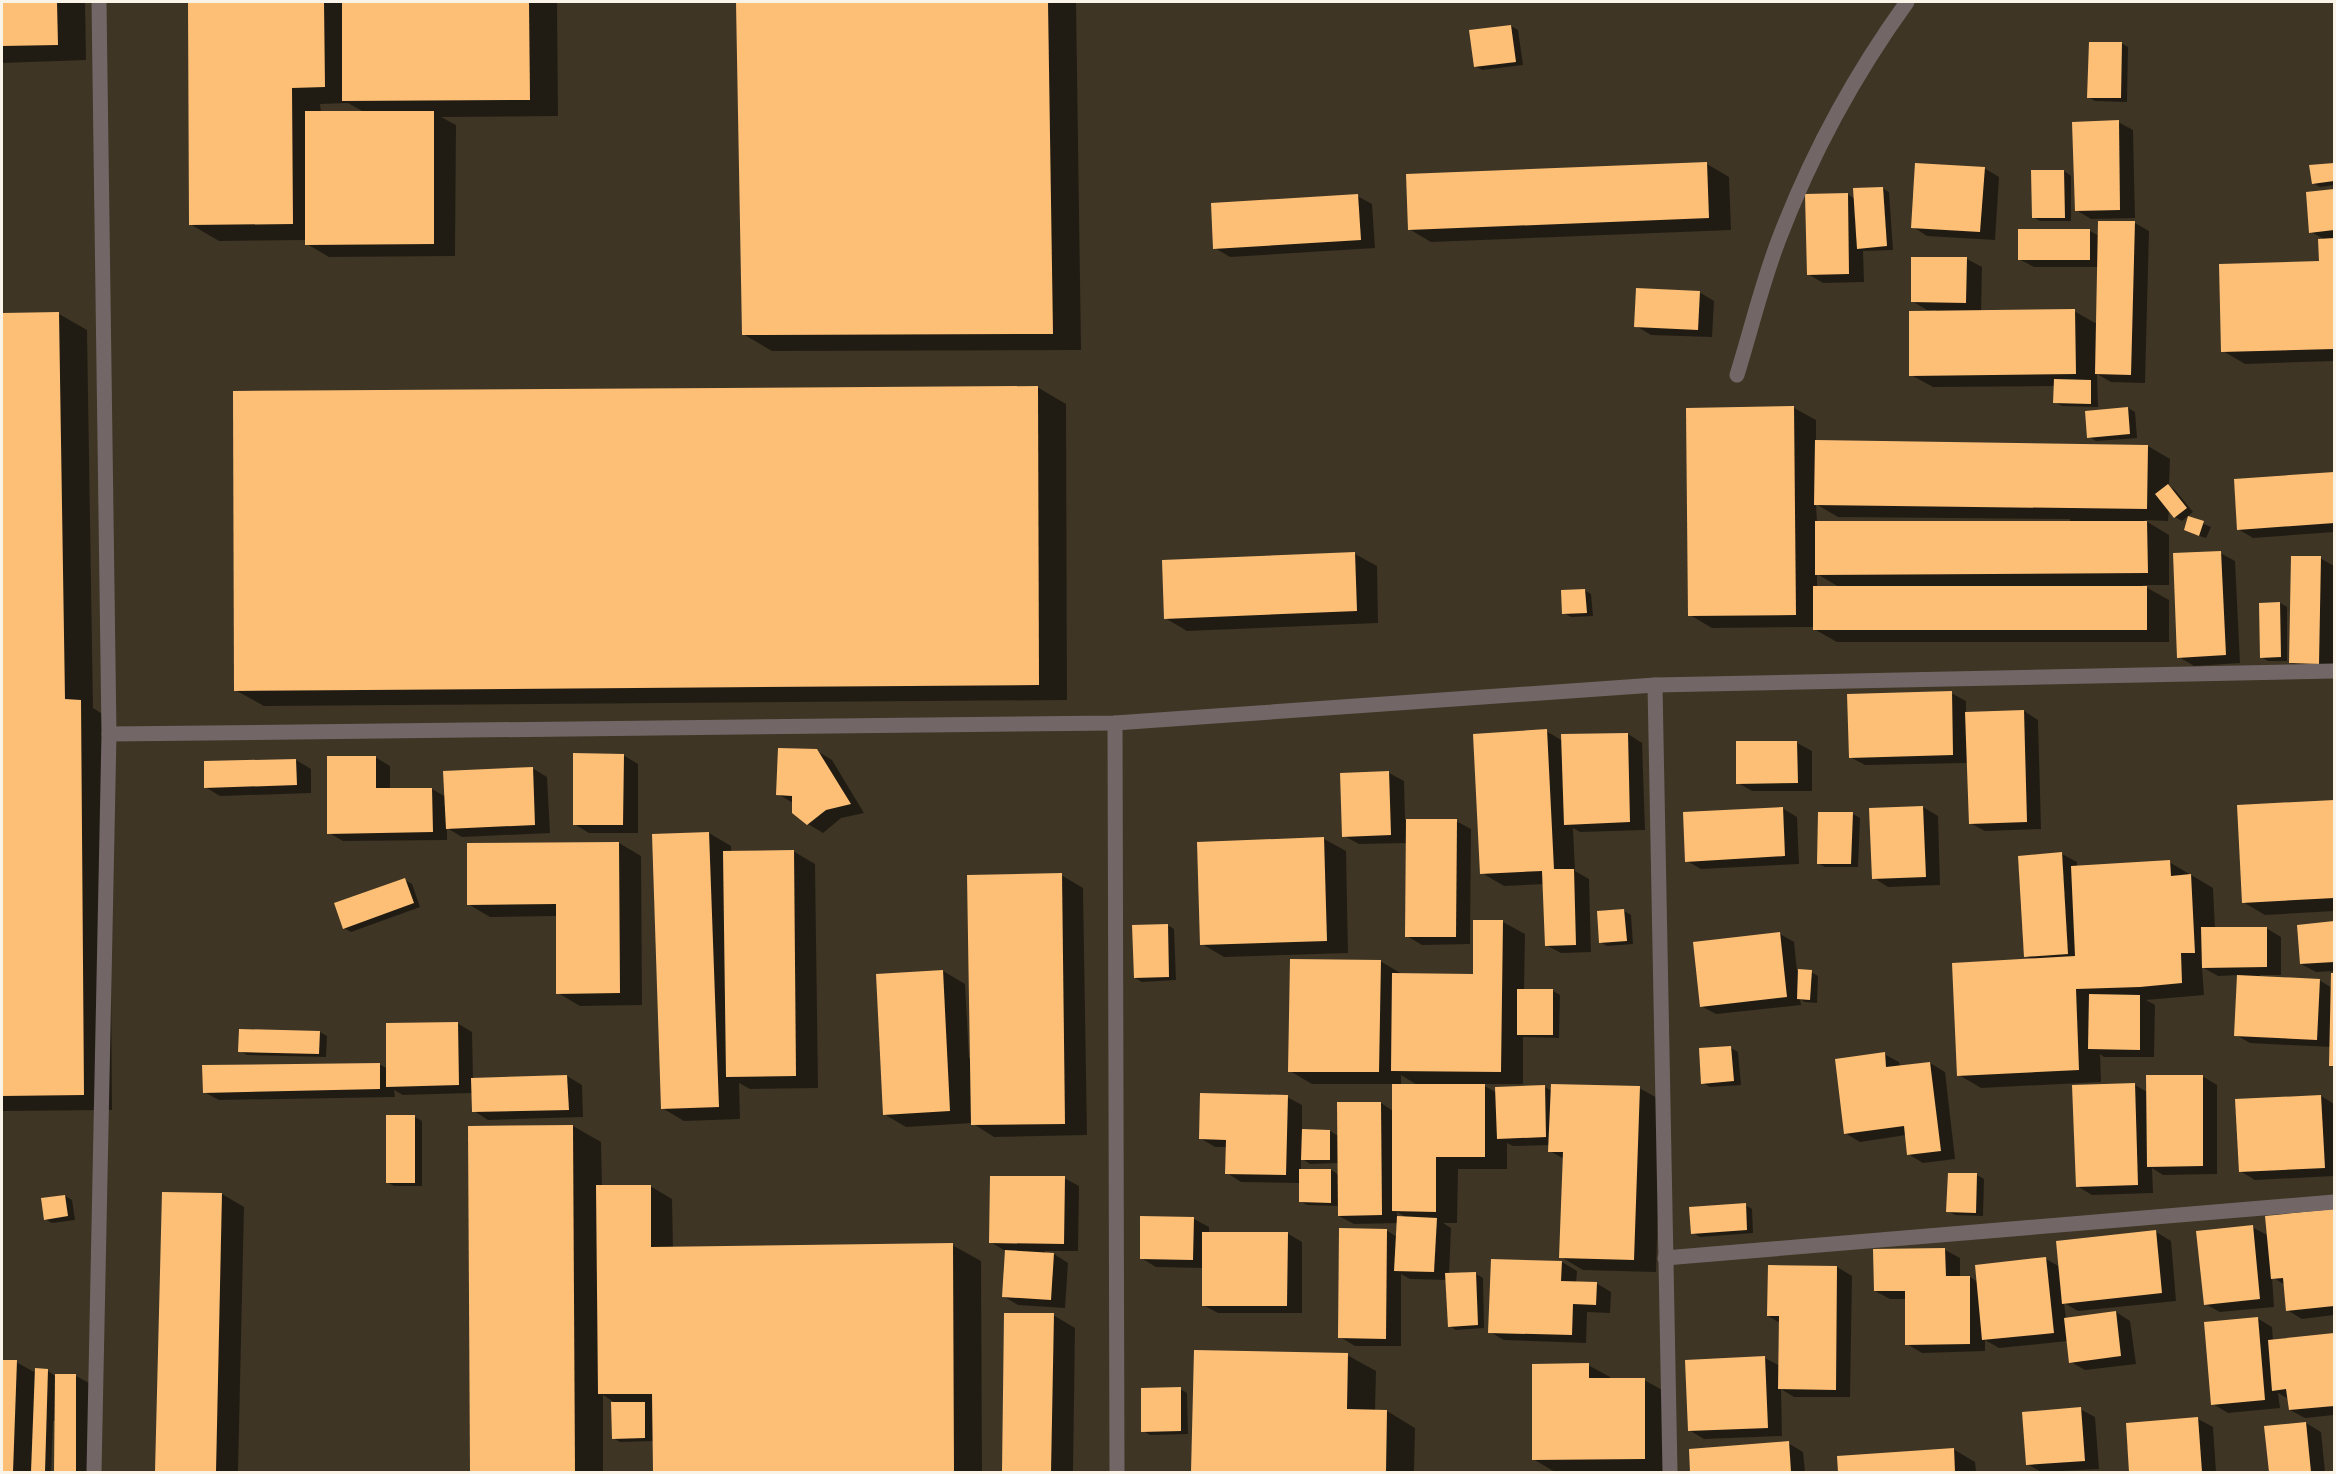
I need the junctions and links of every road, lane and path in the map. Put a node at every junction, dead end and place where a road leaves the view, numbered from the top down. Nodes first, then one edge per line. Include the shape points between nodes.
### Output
1 (99, 2) edge
2 (1907, 2) edge
3 (1737, 375) dead end
4 (2334, 671) edge
5 (1655, 686) junction
6 (1115, 723) junction
7 (109, 734) junction
8 (2334, 1202) edge
9 (1665, 1258) junction
10 (94, 1473) edge
11 (1117, 1473) edge
12 (1670, 1473) edge

1 - 7 street
2 - 3 street via 1873,48 1816,153 1779,240
4 - 5 street
5 - 6 street
5 - 9 street
6 - 7 street
6 - 11 street
7 - 10 street
8 - 9 street
9 - 12 street

